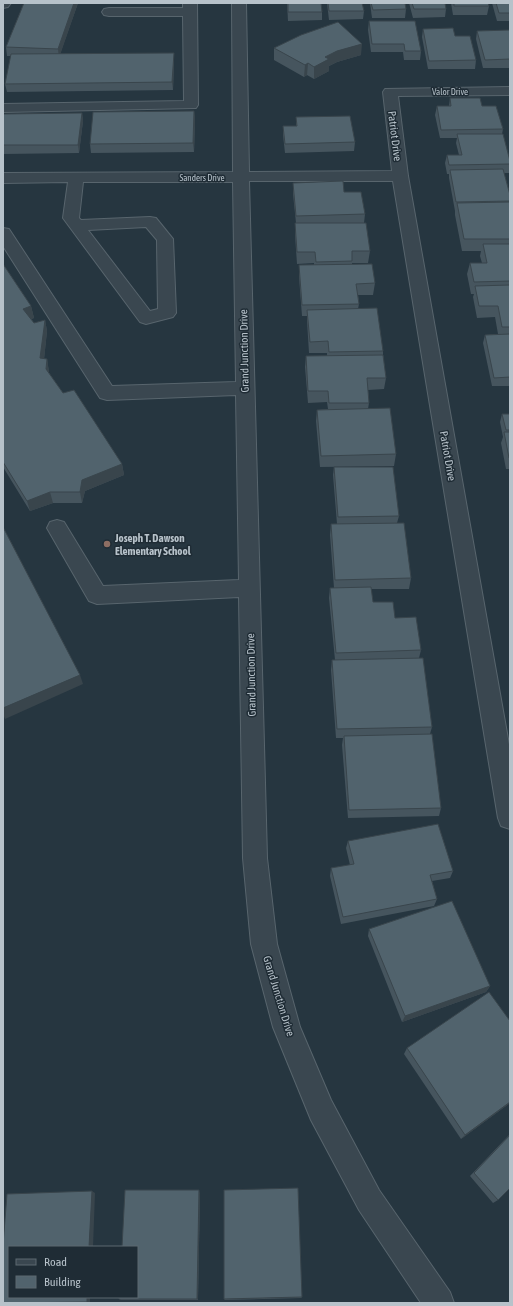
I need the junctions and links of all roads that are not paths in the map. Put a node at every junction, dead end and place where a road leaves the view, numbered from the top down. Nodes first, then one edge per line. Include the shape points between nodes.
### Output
1 (239, 3) edge
2 (190, 8) edge
3 (109, 12) dead end
4 (510, 91) edge
5 (390, 92) joint
6 (3, 108) edge
7 (400, 176) junction
8 (3, 178) edge
9 (76, 178) junction
10 (241, 178) junction
11 (76, 225) junction
12 (3, 233) edge
13 (245, 388) junction
14 (56, 528) dead end
15 (250, 588) junction
16 (510, 818) edge
17 (436, 1302) edge

1 - 10 street, Grand Junction Drive
2 - 3 street
2 - 6 street via 190,105
4 - 5 street, Valor Drive
5 - 7 street, Patriot Drive
7 - 10 street, Sanders Drive
7 - 16 street, Patriot Drive
8 - 9 street, Sanders Drive
9 - 10 street, Sanders Drive
9 - 11 street via 71,218
10 - 13 street, Grand Junction Drive
11 - 11 street via 146,318 167,313 165,239 150,222
12 - 13 street via 107,393
13 - 15 street, Grand Junction Drive
14 - 15 street via 97,595
15 - 17 street, Grand Junction Drive via 255,858 264,944 287,1027 321,1110 369,1200

